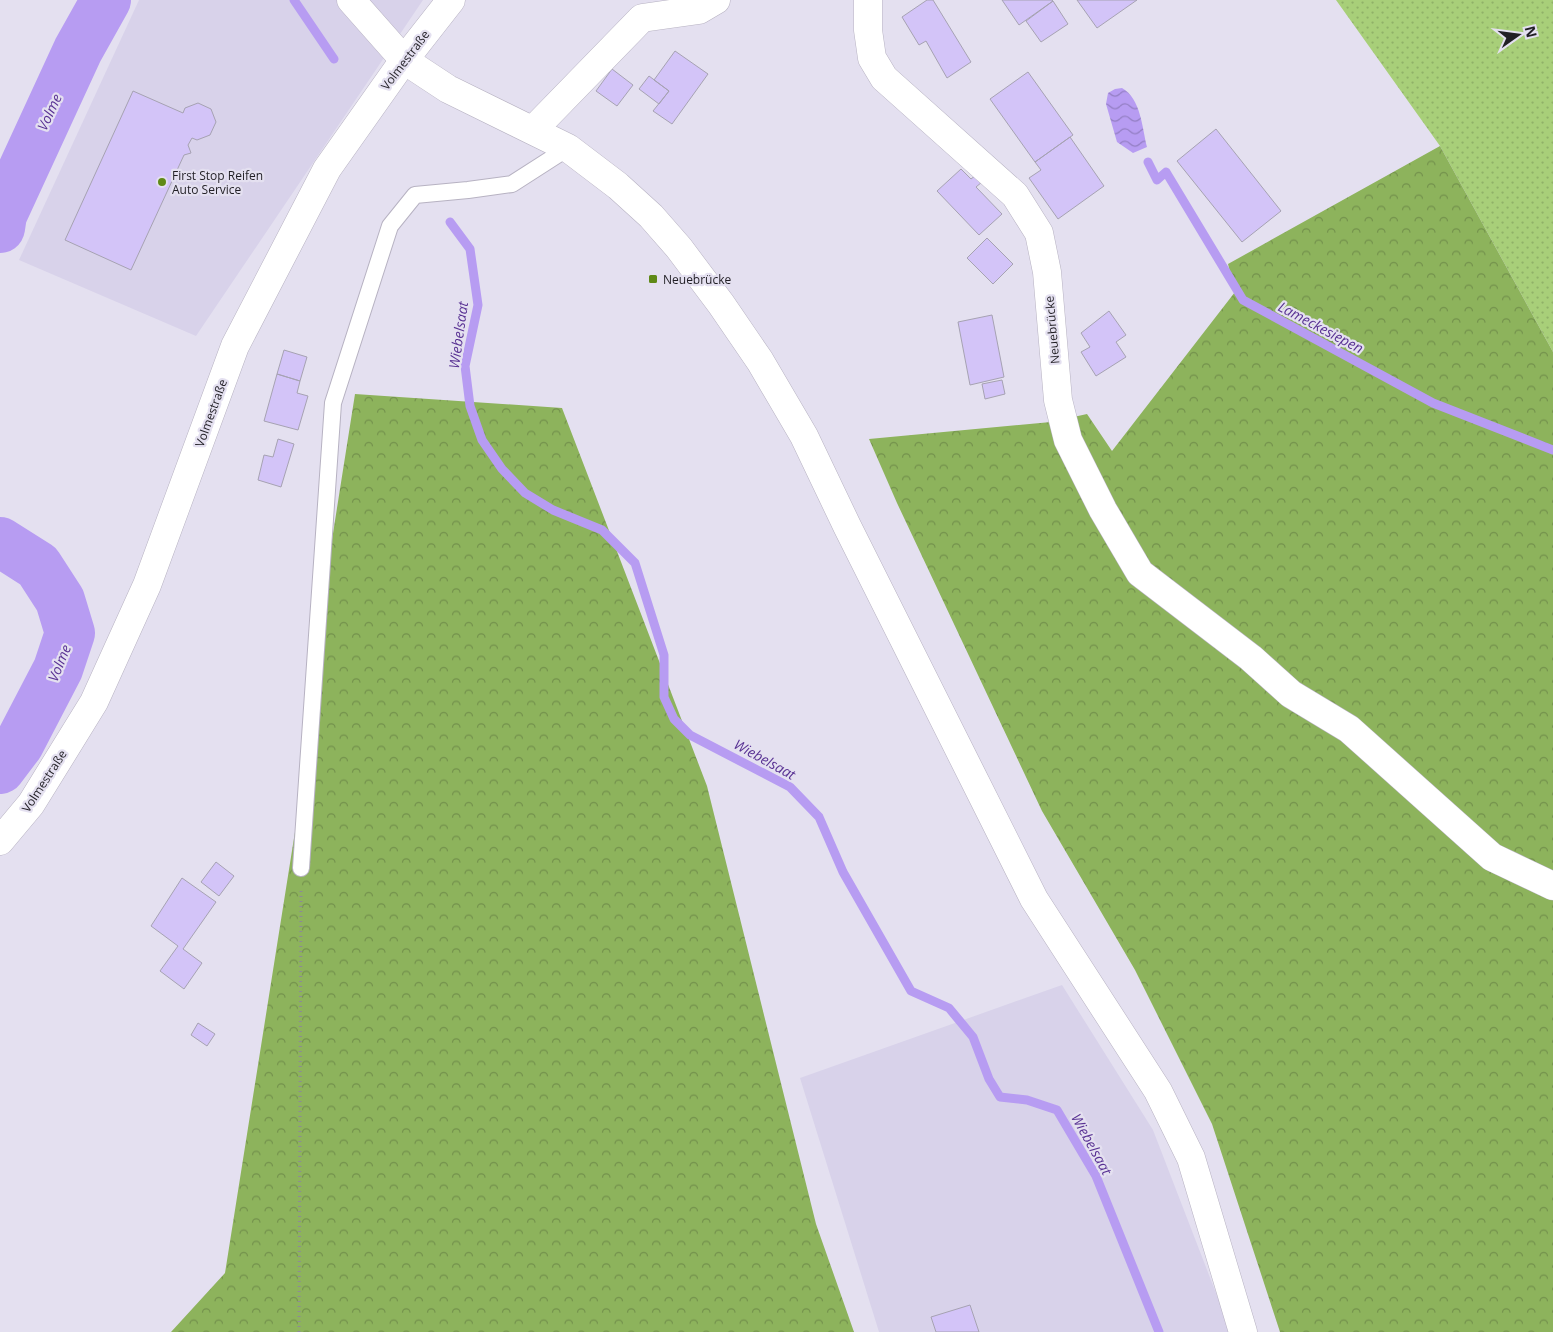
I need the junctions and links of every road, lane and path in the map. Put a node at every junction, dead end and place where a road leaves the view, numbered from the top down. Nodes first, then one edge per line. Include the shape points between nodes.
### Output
1 (351, 0) edge
2 (451, 0) edge
3 (716, 0) edge
4 (868, 0) edge
5 (404, 60) junction
6 (533, 130) junction
7 (568, 148) junction
8 (0, 841) edge
9 (302, 868) joint
10 (1553, 886) edge
11 (299, 1332) edge
12 (1243, 1332) edge

1 - 5 main road
2 - 5 main road, Volmestraße
3 - 6 main road via 699,10 642,18
4 - 10 main road, Neuebrücke via 872,58 884,78 1015,195 1039,233 1047,272 1058,400 1068,440 1103,510 1140,573 1291,694 1350,729 1492,857
5 - 6 main road via 448,89
5 - 8 main road, Volmestraße via 327,169 235,346 147,585 94,702 31,804
6 - 7 main road
7 - 9 lane via 512,184 414,195 390,226 333,403
7 - 12 main road via 618,186 679,248 760,361 804,436 1034,899 1162,1100 1191,1158
9 - 11 path

